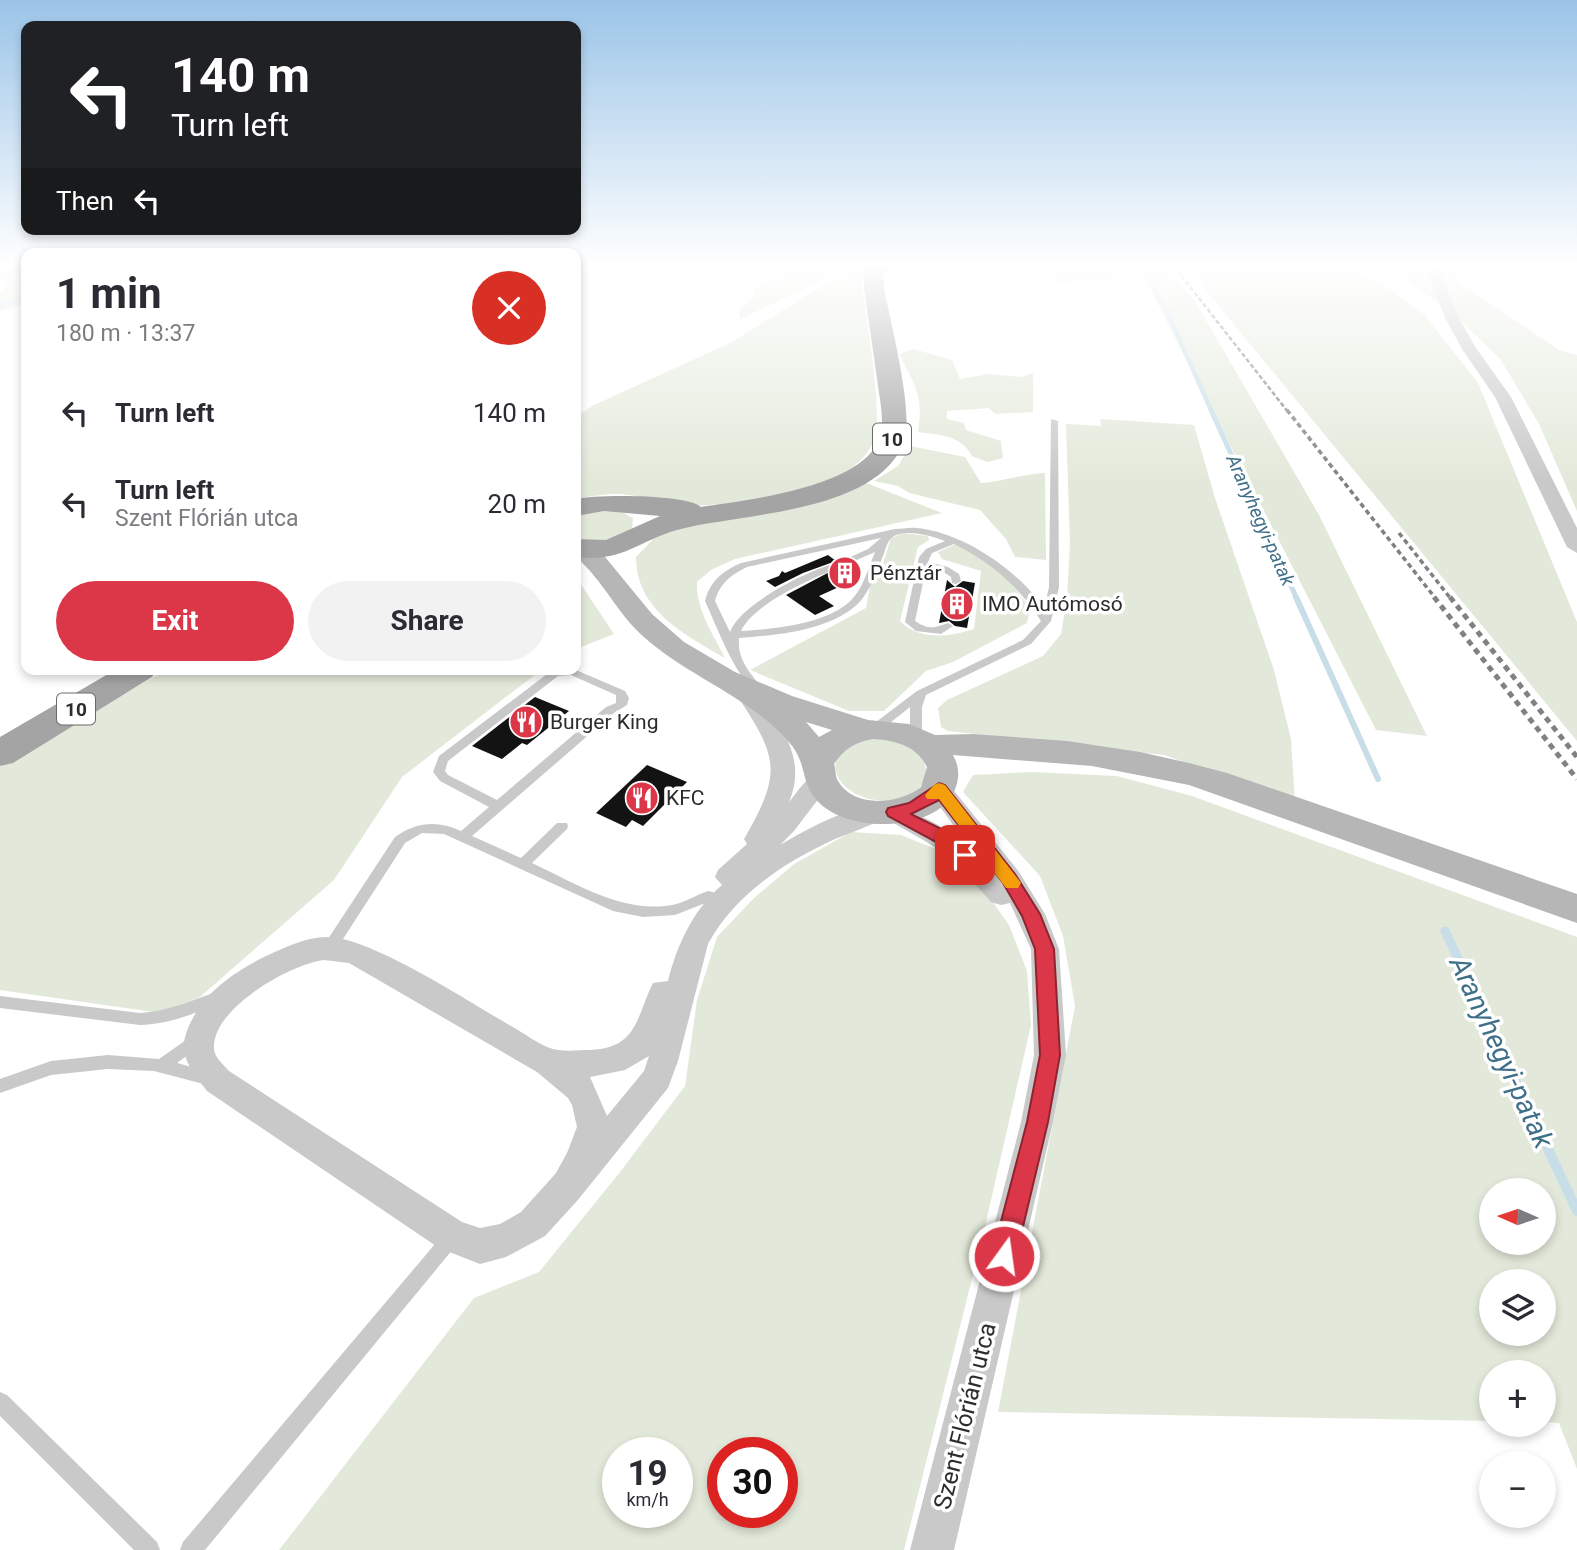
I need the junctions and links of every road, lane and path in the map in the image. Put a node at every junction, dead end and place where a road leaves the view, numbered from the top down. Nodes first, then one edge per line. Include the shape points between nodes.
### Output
1 (882, 337) edge
2 (1463, 337) edge
3 (1054, 421) dead end
4 (631, 505) junction
5 (581, 506) edge
6 (737, 510) junction
7 (895, 532) junction
8 (637, 538) junction
9 (884, 539) junction
10 (953, 541) junction
11 (1577, 547) edge
12 (581, 548) edge
13 (581, 549) edge
14 (921, 564) junction
15 (956, 580) dead end
16 (636, 611) junction
17 (1046, 621) junction
18 (948, 626) dead end
19 (733, 640) junction
20 (132, 675) edge
21 (552, 675) edge
22 (580, 675) edge
23 (752, 690) junction
24 (921, 693) junction
25 (871, 729) junction
26 (923, 741) junction
27 (1014, 748) junction
28 (0, 754) edge
29 (819, 773) junction
30 (942, 782) junction
31 (498, 806) junction
32 (885, 813) junction
33 (562, 826) dead end
34 (462, 837) junction
35 (522, 864) junction
36 (739, 866) junction
37 (708, 896) junction
38 (1577, 909) edge
39 (329, 949) junction
40 (236, 989) junction
41 (1047, 993) junction
42 (0, 1002) edge
43 (199, 1037) junction
44 (548, 1062) junction
45 (161, 1066) junction
46 (218, 1081) junction
47 (0, 1086) edge
48 (565, 1190) junction
49 (452, 1236) junction
50 (0, 1402) edge
51 (149, 1550) edge
52 (191, 1550) edge
53 (932, 1550) edge

1 - 6 main road, 10 via 895,418 889,448 864,472 835,486
2 - 11 street via 1503,397
3 - 17 lane via 1054,587
4 - 5 main road, 10 via 606,502
4 - 6 main road, 10
4 - 8 main road via 647,517 648,525
6 - 8 main road, 10 via 675,522
7 - 9 lane
7 - 10 lane via 918,531
7 - 19 lane via 728,572 718,581 710,601
8 - 12 main road, 10 via 612,548
8 - 16 street via 625,562
9 - 19 lane via 875,548 746,612
9 - 19 lane via 862,593 847,607 793,630
10 - 14 lane via 929,551
10 - 17 lane via 1013,579
13 - 16 street via 595,559
14 - 15 lane via 945,569
14 - 18 lane via 910,622 933,631
16 - 23 street via 671,647
17 - 24 lane via 1027,642
19 - 23 lane via 733,657
20 - 28 main road, 10
21 - 31 lane via 443,759 439,772 444,778
22 - 31 lane via 616,689 624,698 621,705
23 - 25 street
23 - 29 street via 799,733
23 - 36 street via 785,760 785,777 774,811
24 - 25 lane
24 - 26 lane via 916,707
25 - 26 street via 898,731
25 - 29 street via 833,741 823,752
26 - 27 street
26 - 30 street via 941,760
27 - 30 street
27 - 38 street via 1064,750 1160,765
29 - 32 street via 830,793 844,803
29 - 36 street via 785,825
30 - 32 street via 929,800
30 - 41 street, Szent Flórián utca via 1031,914 1045,949
31 - 34 lane
32 - 41 street, Szent Flórián utca via 944,839 984,873 1011,912
32 - 48 street via 802,842 741,885 717,909 695,941 657,1078
33 - 35 lane
34 - 35 lane
34 - 39 lane via 430,827 413,830 400,839
35 - 37 lane via 613,906 643,912 675,910
36 - 37 street
37 - 44 street via 681,937 657,1020 636,1051 593,1065
39 - 40 street via 289,957
39 - 44 street via 357,954
40 - 42 lane via 160,1019
40 - 43 street via 206,1021
41 - 53 street, Szent Flórián utca via 1050,1055 1037,1122
43 - 45 lane
43 - 46 street via 198,1051
44 - 48 street via 580,1088 593,1127
45 - 46 lane
45 - 47 lane via 79,1063
46 - 49 street
48 - 49 street via 533,1224 506,1240 480,1245
49 - 52 lane
50 - 51 lane

